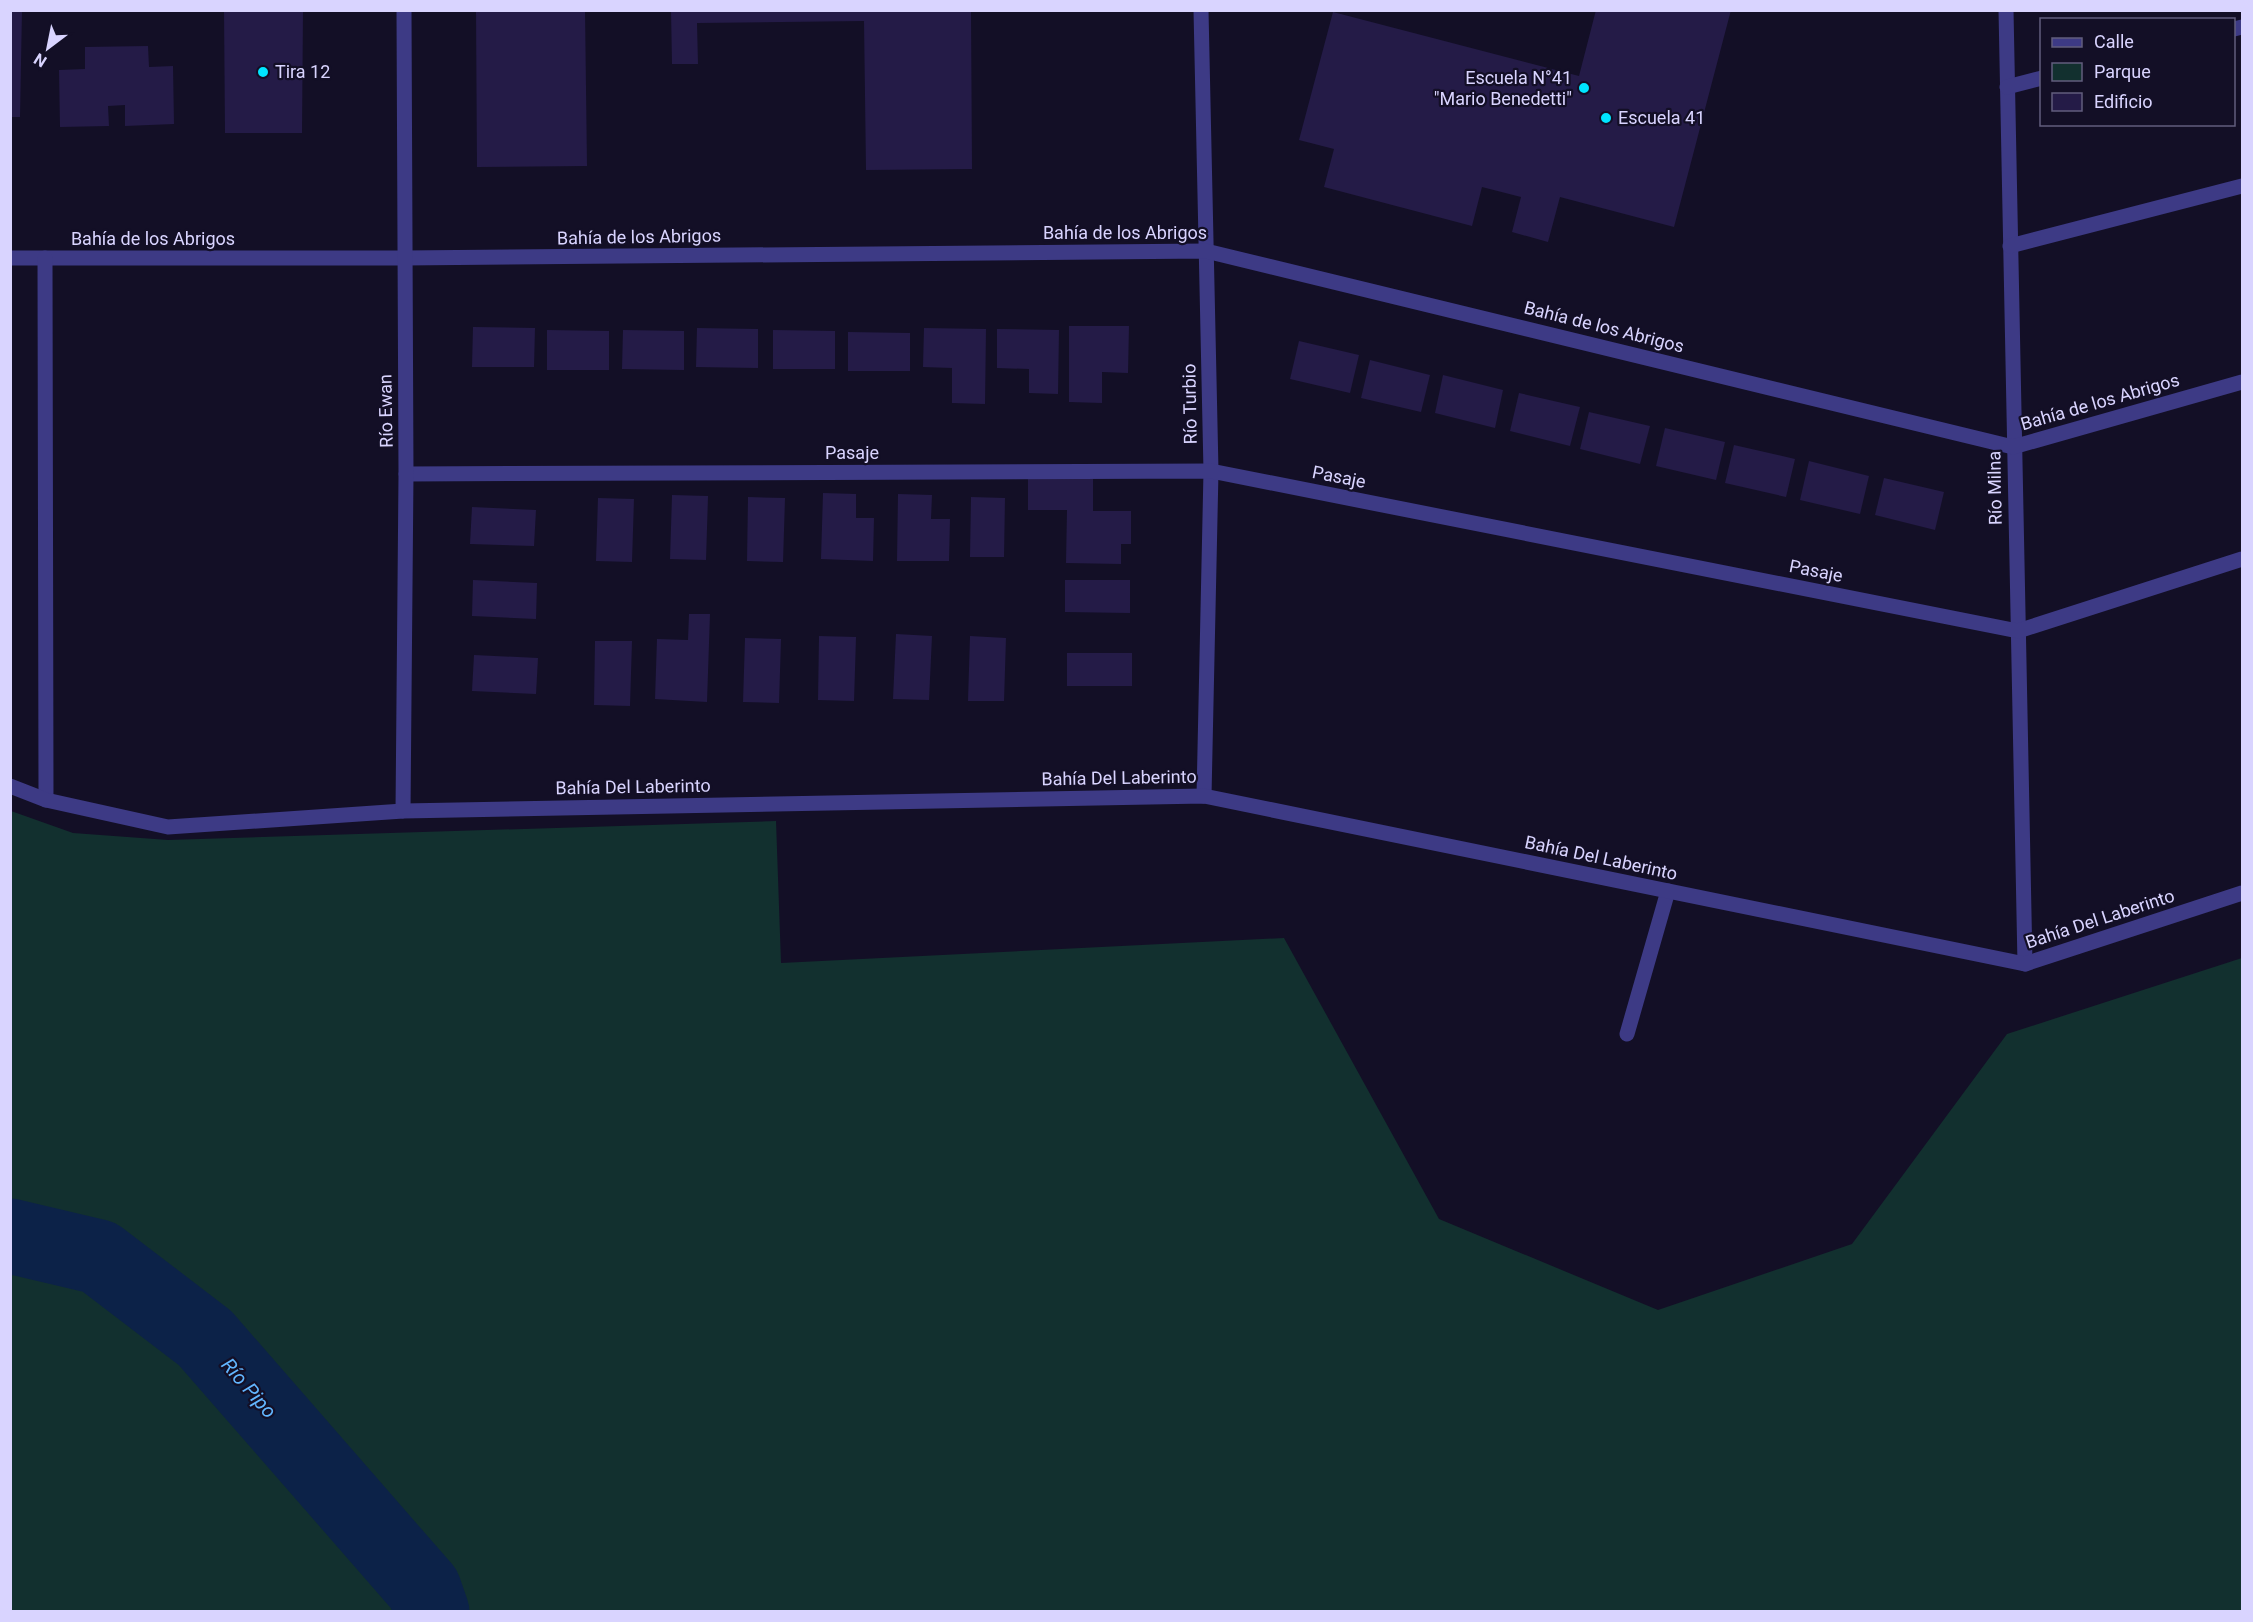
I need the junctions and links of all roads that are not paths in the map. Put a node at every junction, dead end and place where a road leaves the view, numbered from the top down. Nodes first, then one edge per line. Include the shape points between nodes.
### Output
1 (404, 10) edge
2 (1201, 10) edge
3 (2006, 10) edge
4 (2040, 79) edge
5 (2007, 87) junction
6 (2242, 186) edge
7 (2010, 246) junction
8 (1206, 251) junction
9 (10, 258) edge
10 (45, 258) junction
11 (404, 258) junction
12 (2242, 382) edge
13 (2013, 447) junction
14 (1211, 471) junction
15 (406, 474) junction
16 (2242, 559) edge
17 (2018, 631) junction
18 (10, 786) edge
19 (1204, 796) junction
20 (46, 800) junction
21 (403, 811) junction
22 (1668, 891) junction
23 (2242, 893) edge
24 (2025, 964) junction
25 (1627, 1034) dead end

1 - 11 street, Río Ewan
2 - 8 street, Río Turbio
3 - 5 street, Río Milna
4 - 5 street
5 - 7 street, Río Milna
6 - 7 street
7 - 13 street, Río Milna
8 - 11 street, Bahía de los Abrigos
8 - 13 street, Bahía de los Abrigos
8 - 14 street, Río Turbio
9 - 10 street, Bahía de los Abrigos
10 - 11 street, Bahía de los Abrigos
10 - 20 street
11 - 15 street, Río Ewan
12 - 13 street, Bahía de los Abrigos
13 - 17 street, Río Milna
14 - 15 street, Pasaje
14 - 17 street, Pasaje
14 - 19 street, Río Turbio
15 - 21 street, Río Ewan
16 - 17 street, Pasaje
17 - 24 street, Río Milna
18 - 20 street, Bahía Del Laberinto
19 - 21 street, Bahía Del Laberinto
19 - 22 street, Bahía Del Laberinto
20 - 21 street, Bahía Del Laberinto via 168,827
22 - 24 street, Bahía Del Laberinto
22 - 25 street
23 - 24 street, Bahía Del Laberinto

